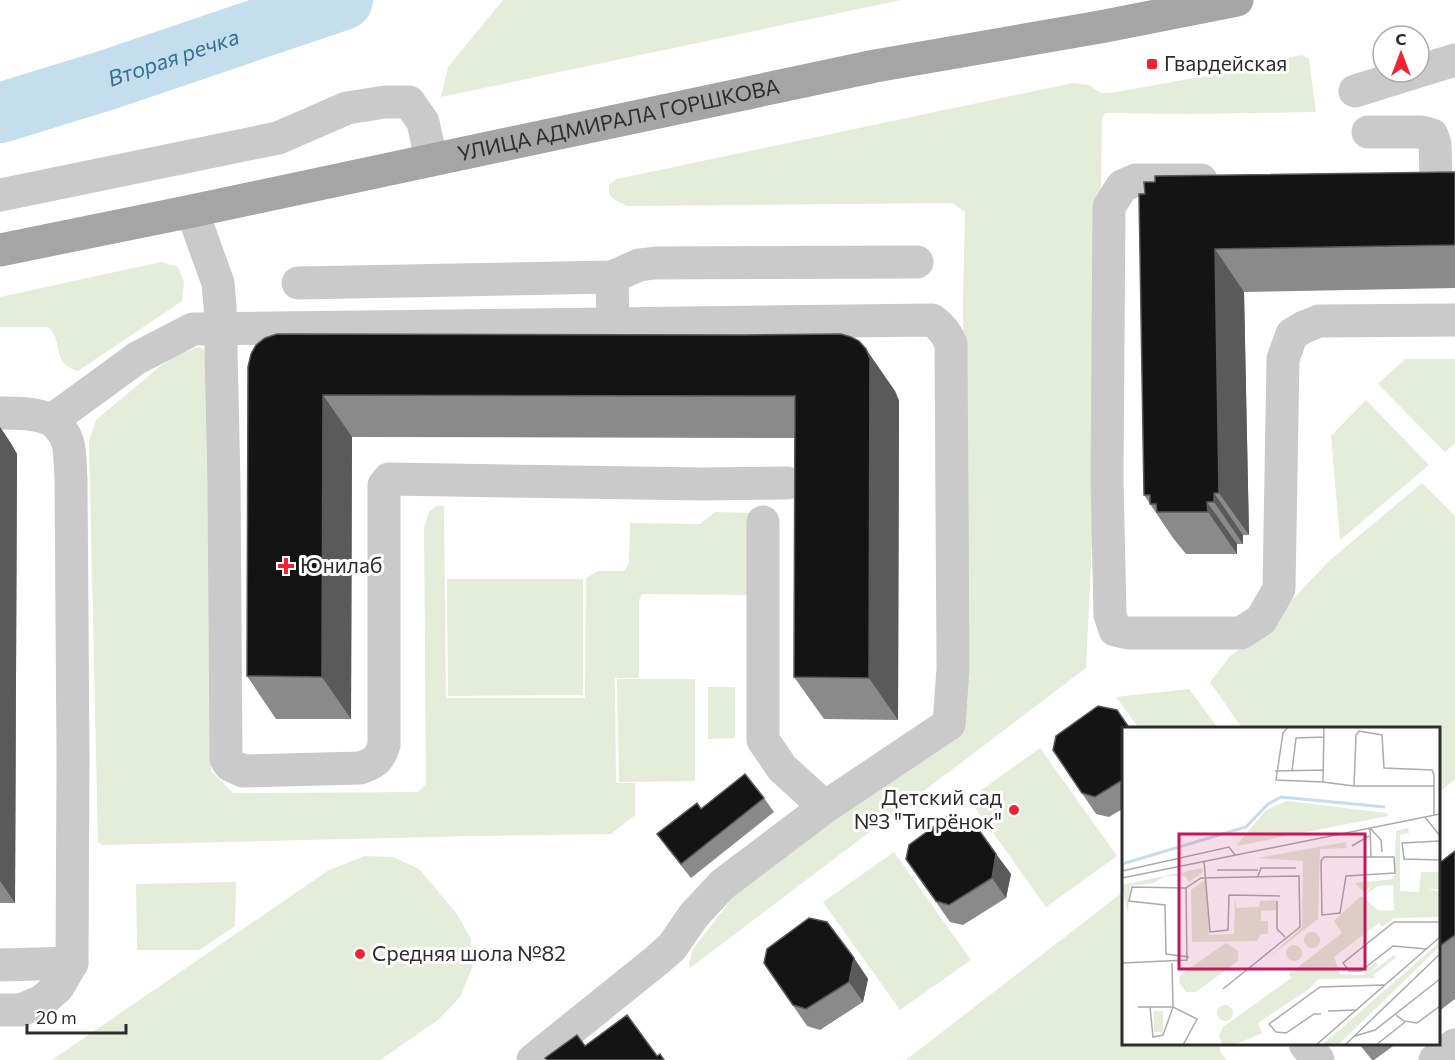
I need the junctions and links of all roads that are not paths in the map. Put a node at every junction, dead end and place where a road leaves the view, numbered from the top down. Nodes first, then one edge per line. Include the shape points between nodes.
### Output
1 (1238, 0) edge
2 (1455, 60) edge
3 (1431, 68) edge
4 (1378, 84) edge
5 (1355, 91) dead end
6 (1368, 132) dead end
7 (431, 160) junction
8 (1435, 177) edge
9 (1226, 180) edge
10 (0, 195) edge
11 (192, 211) junction
12 (0, 250) edge
13 (917, 262) dead end
14 (612, 277) junction
15 (298, 283) dead end
16 (1455, 320) edge
17 (613, 324) junction
18 (220, 328) junction
19 (0, 413) edge
20 (52, 420) junction
21 (787, 483) dead end
22 (763, 522) dead end
23 (825, 807) junction
24 (72, 963) junction
25 (0, 965) edge
26 (0, 1010) edge
27 (1306, 1045) edge
28 (1455, 1045) edge
29 (533, 1060) edge
30 (1318, 1060) edge
31 (1435, 1060) edge

1 - 7 main road, УЛИЦА АДМИРАЛА ГОРШКОВА via 875,66
2 - 3 lane
4 - 5 lane
6 - 8 lane via 1432,135
7 - 10 lane via 423,122 410,102 385,102 347,108 279,138
7 - 11 main road, УЛИЦА АДМИРАЛА ГОРШКОВА
9 - 16 lane via 1136,180 1122,186 1109,207 1107,478 1110,615 1115,630 1241,633 1261,620 1279,589 1283,359 1292,334 1319,321
11 - 12 main road, УЛИЦА АДМИРАЛА ГОРШКОВА
11 - 18 lane via 219,283
13 - 14 lane via 655,263 639,265
14 - 15 lane
14 - 17 lane
17 - 18 lane
17 - 23 lane via 932,321 951,344 953,669 949,724
18 - 20 lane via 193,329 157,346
18 - 21 lane via 226,759 243,771 360,768 374,763 380,755 384,745 384,485 389,479
19 - 20 lane via 25,413
20 - 24 lane via 62,428 69,442 71,478
22 - 23 lane via 763,740 782,768
23 - 29 lane via 723,884 694,915 672,947
24 - 25 lane
24 - 26 lane via 58,987 42,1001 21,1010
27 - 30 lane
28 - 31 lane

